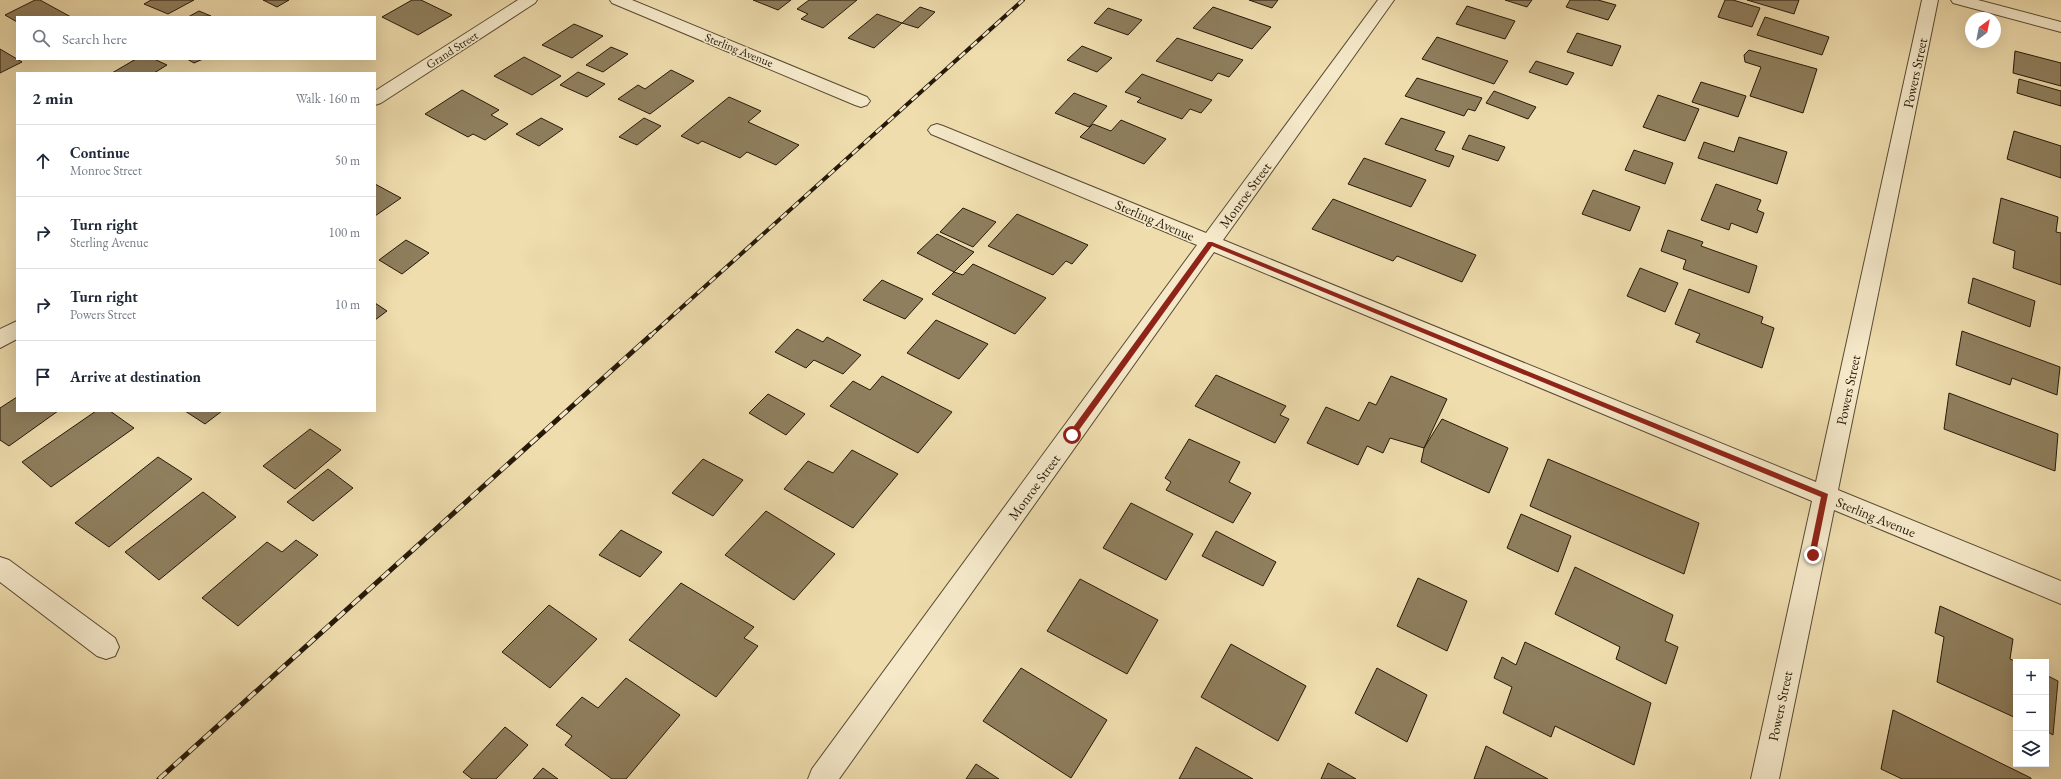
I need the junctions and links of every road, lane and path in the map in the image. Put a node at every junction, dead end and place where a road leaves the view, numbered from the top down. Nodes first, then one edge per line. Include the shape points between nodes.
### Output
1 (529, 0) edge
2 (618, 0) edge
3 (1386, 0) edge
4 (1930, 0) edge
5 (1959, 0) edge
6 (2061, 27) edge
7 (376, 98) edge
8 (861, 101) dead end
9 (938, 130) dead end
10 (1210, 243) junction
11 (16, 330) edge
12 (0, 340) edge
13 (1825, 496) junction
14 (0, 568) edge
15 (2061, 593) edge
16 (106, 647) dead end
17 (822, 779) edge
18 (1765, 779) edge

1 - 7 street, Grand Street
2 - 8 street, Sterling Avenue
3 - 10 street, Monroe Street
4 - 13 street, Powers Street
5 - 6 street
9 - 10 street, Sterling Avenue
10 - 13 street, Sterling Avenue
10 - 17 street, Monroe Street
11 - 12 street
13 - 15 street, Sterling Avenue
13 - 18 street, Powers Street
14 - 16 street

